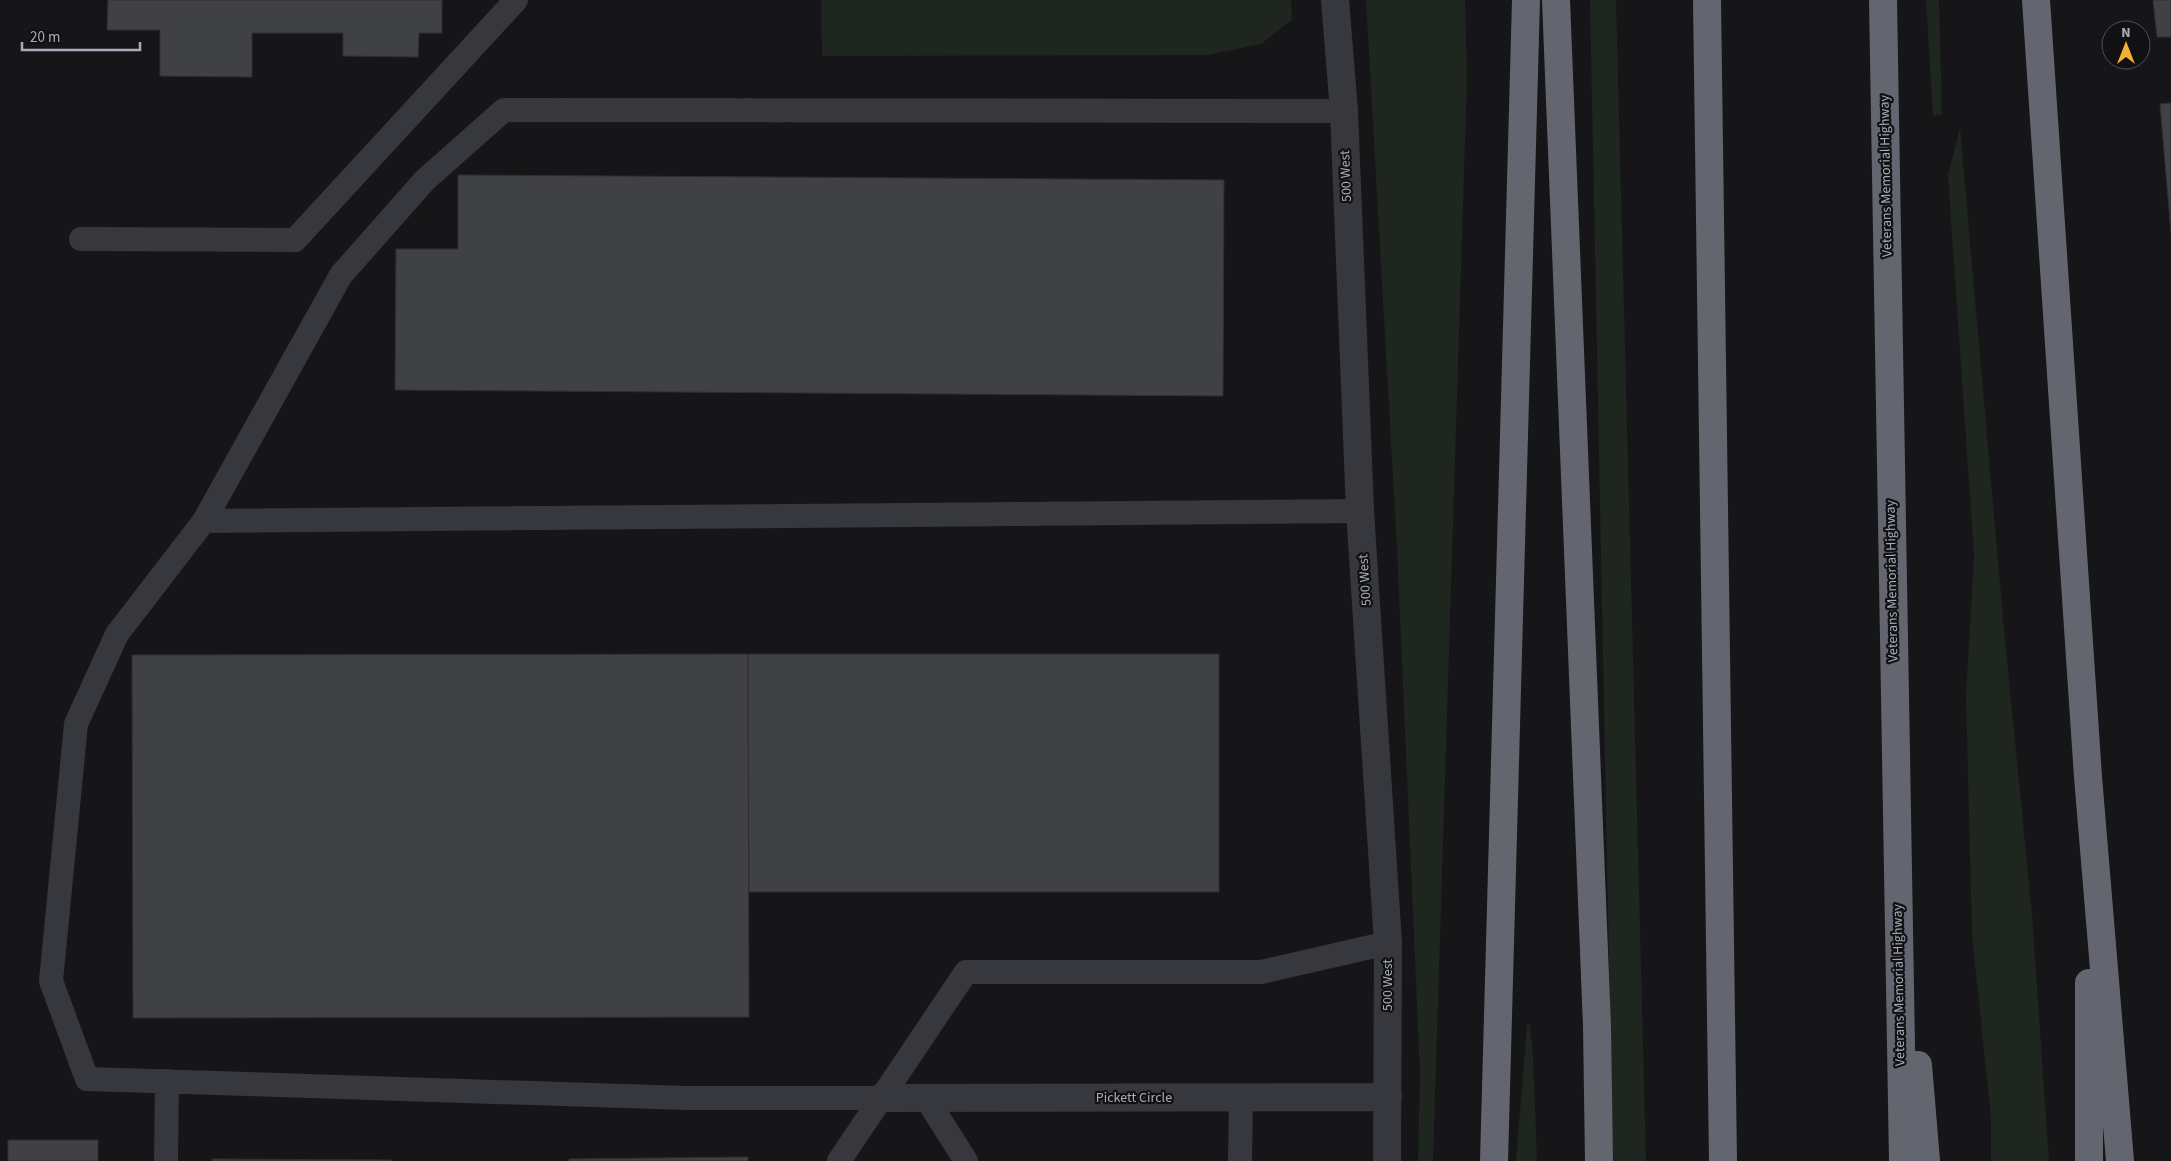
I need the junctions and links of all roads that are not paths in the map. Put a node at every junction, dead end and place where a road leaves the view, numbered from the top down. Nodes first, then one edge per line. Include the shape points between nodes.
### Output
1 (516, 0) edge
2 (1335, 0) edge
3 (1526, 0) edge
4 (1556, 0) edge
5 (1707, 0) edge
6 (1883, 0) edge
7 (2036, 0) edge
8 (1344, 111) junction
9 (81, 239) dead end
10 (1360, 511) junction
11 (204, 521) junction
12 (2088, 777) junction
13 (1895, 788) junction
14 (1388, 943) junction
15 (166, 1082) junction
16 (1241, 1097) junction
17 (1388, 1097) junction
18 (880, 1098) junction
19 (926, 1098) junction
20 (166, 1161) edge
21 (839, 1161) edge
22 (966, 1161) edge
23 (1240, 1161) edge
24 (1387, 1161) edge
25 (1494, 1161) edge
26 (1599, 1161) edge
27 (1723, 1161) edge
28 (1903, 1161) edge
29 (1926, 1161) edge
30 (2089, 1161) edge
31 (2120, 1161) edge

1 - 9 lane via 295,240
2 - 8 street, 500 West
3 - 25 highway
4 - 26 highway via 1597,1026
5 - 27 highway
6 - 13 highway, Veterans Memorial Highway
7 - 12 highway
8 - 10 street, 500 West
8 - 11 lane via 504,110 425,180 341,275
10 - 11 lane
10 - 14 street, 500 West
11 - 15 lane via 117,634 76,724 51,981 88,1079
12 - 30 highway
12 - 31 highway
13 - 28 highway, Veterans Memorial Highway
13 - 29 highway
14 - 17 street, 500 West
14 - 18 lane via 1261,972 966,972
15 - 18 lane via 686,1098
15 - 20 lane
16 - 17 street, Pickett Circle
16 - 19 street, Pickett Circle
16 - 23 lane
17 - 24 street, 500 West
18 - 19 street, Pickett Circle
18 - 21 lane
19 - 22 lane

